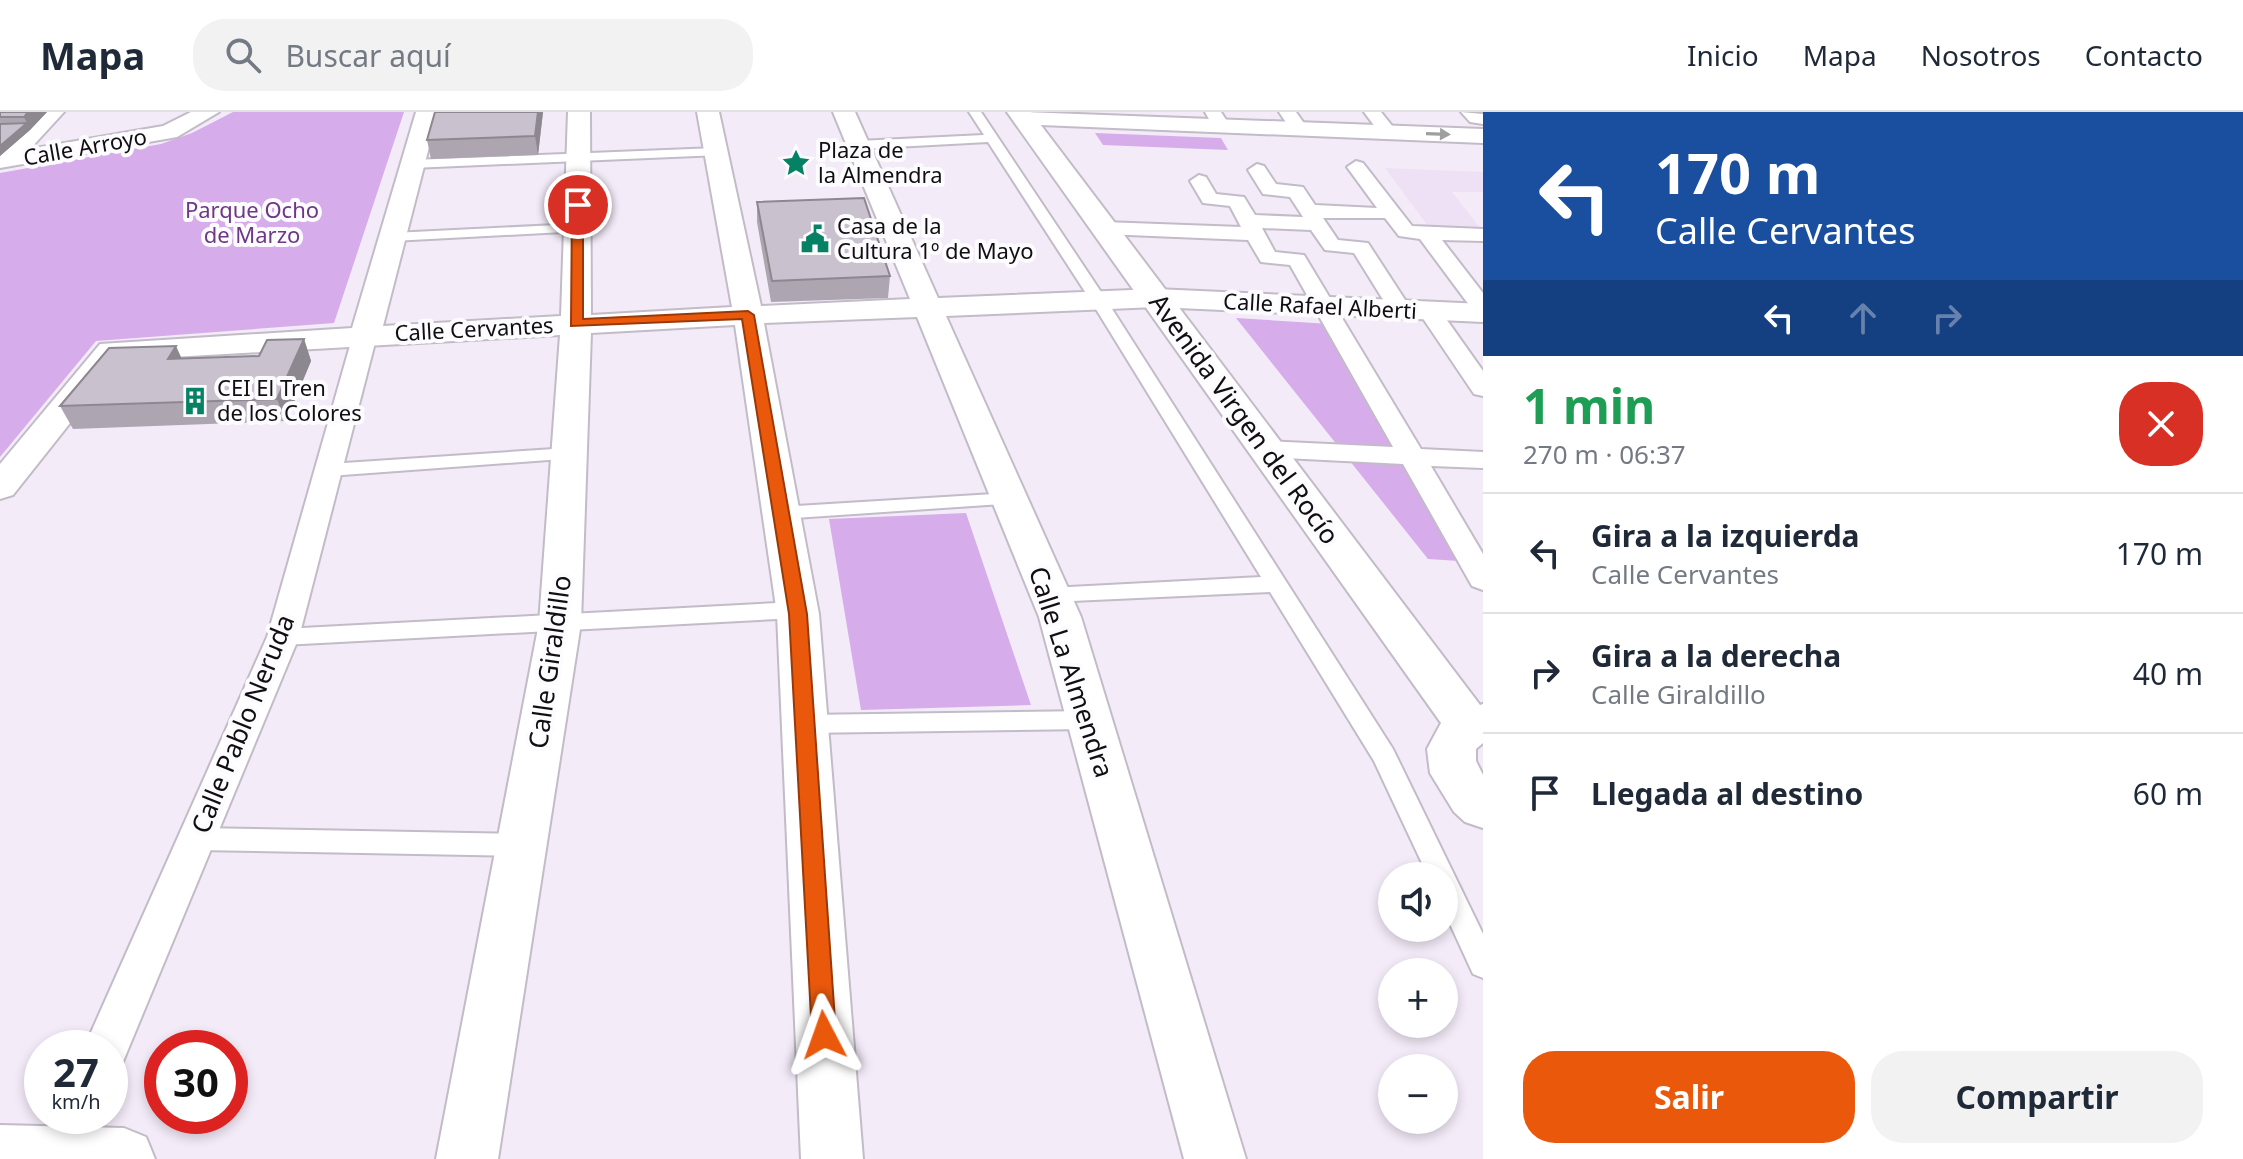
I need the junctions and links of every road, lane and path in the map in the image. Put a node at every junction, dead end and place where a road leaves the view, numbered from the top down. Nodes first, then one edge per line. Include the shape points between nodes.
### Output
1 (53, 112) edge
2 (208, 112) edge
3 (427, 112) edge
4 (579, 112) edge
5 (975, 112) edge
6 (1372, 112) edge
7 (1469, 112) edge
8 (1021, 115) edge
9 (1160, 118) edge
10 (1217, 119) edge
11 (1483, 119) edge
12 (1293, 120) edge
13 (851, 128) edge
14 (712, 132) edge
15 (1388, 132) junction
16 (1483, 136) edge
17 (991, 138) junction
18 (578, 157) junction
19 (2, 161) edge
20 (412, 164) junction
21 (1356, 167) dead end
22 (1257, 170) dead end
23 (1199, 181) dead end
24 (1378, 214) dead end
25 (1314, 218) junction
26 (577, 228) junction
27 (1104, 228) junction
28 (1252, 228) junction
29 (1426, 233) junction
30 (1483, 235) edge
31 (393, 237) junction
32 (1156, 298) junction
33 (1099, 301) junction
34 (1324, 306) junction
35 (930, 309) junction
36 (1414, 310) junction
37 (1483, 311) edge
38 (748, 315) junction
39 (576, 324) junction
40 (365, 335) junction
41 (1483, 389) edge
42 (1265, 449) junction
43 (569, 454) junction
44 (1412, 457) junction
45 (1483, 460) edge
46 (329, 470) junction
47 (0, 487) edge
48 (1010, 499) junction
49 (780, 513) junction
50 (1483, 579) edge
51 (1276, 584) junction
52 (1050, 595) junction
53 (797, 610) junction
54 (560, 623) junction
55 (283, 637) junction
56 (1089, 720) junction
57 (804, 724) junction
58 (1476, 725) edge
59 (1483, 807) edge
60 (196, 839) junction
61 (521, 845) junction
62 (1434, 862) edge
63 (1458, 911) edge
64 (1483, 964) edge
65 (114, 1030) edge
66 (68, 1137) edge
67 (0, 1156) edge
68 (124, 1159) edge
69 (467, 1159) edge
70 (832, 1159) edge
71 (1215, 1159) edge

1 - 19 street
2 - 19 street, Calle Arroyo via 169,132
3 - 20 street, Calle Pablo Neruda
4 - 18 street, Calle Giraldillo
5 - 17 lane
6 - 15 street
7 - 11 street
8 - 9 street
8 - 27 street, Avenida Virgen del Rocío
9 - 10 street
10 - 12 street
12 - 15 street
13 - 17 lane
13 - 35 street, Calle La Almendra
14 - 18 lane
14 - 38 street
15 -> 16 street
17 - 33 lane
18 - 20 lane
18 - 26 street, Calle Giraldillo
20 - 31 street, Calle Pablo Neruda
21 - 29 street via 1406,232
22 - 25 street via 1270,190 1296,191
23 - 28 street via 1210,199 1237,201
24 - 25 street
25 - 28 street
25 - 36 street via 1332,246 1361,247
26 - 31 lane
26 - 39 street, Calle Giraldillo
27 - 28 street
27 - 32 street, Avenida Virgen del Rocío
28 - 34 street via 1268,258 1297,259
29 - 30 street
29 - 37 street
31 - 40 street, Calle Pablo Neruda
32 - 33 street, Calle Cervantes
32 - 34 street, Calle Rafael Alberti
32 - 42 street, Avenida Virgen del Rocío
33 - 35 street, Calle Cervantes
33 - 51 lane
34 - 36 street, Calle Rafael Alberti
34 - 44 street
35 - 38 street, Calle Cervantes
35 - 48 street, Calle La Almendra
36 - 37 street, Calle Rafael Alberti
36 - 41 street
38 - 39 street, Calle Cervantes
38 - 49 street
39 - 40 street, Calle Cervantes
39 - 43 street, Calle Giraldillo
40 - 46 street, Calle Pablo Neruda
40 - 47 street, Calle Cervantes via 111,351
42 - 44 street
42 - 58 street, Avenida Virgen del Rocío
43 - 46 lane
43 - 54 street, Calle Giraldillo
44 - 45 street
44 - 50 street
46 - 55 street, Calle Pablo Neruda
48 - 49 lane
48 - 52 street, Calle La Almendra
49 - 53 street
51 - 52 lane
51 - 62 lane via 1384,756
52 - 56 street, Calle La Almendra
53 - 54 lane
53 - 57 street
54 - 55 lane
54 - 61 street, Calle Giraldillo
55 - 60 street, Calle Pablo Neruda
56 - 57 lane
56 - 71 street, Calle La Almendra
57 - 70 street
58 - 59 street via 1456,736 1450,749 1461,785
60 - 61 lane
60 - 65 street, Calle Pablo Neruda
61 - 69 street, Calle Giraldillo
63 - 64 lane
66 - 67 street
66 - 68 street

